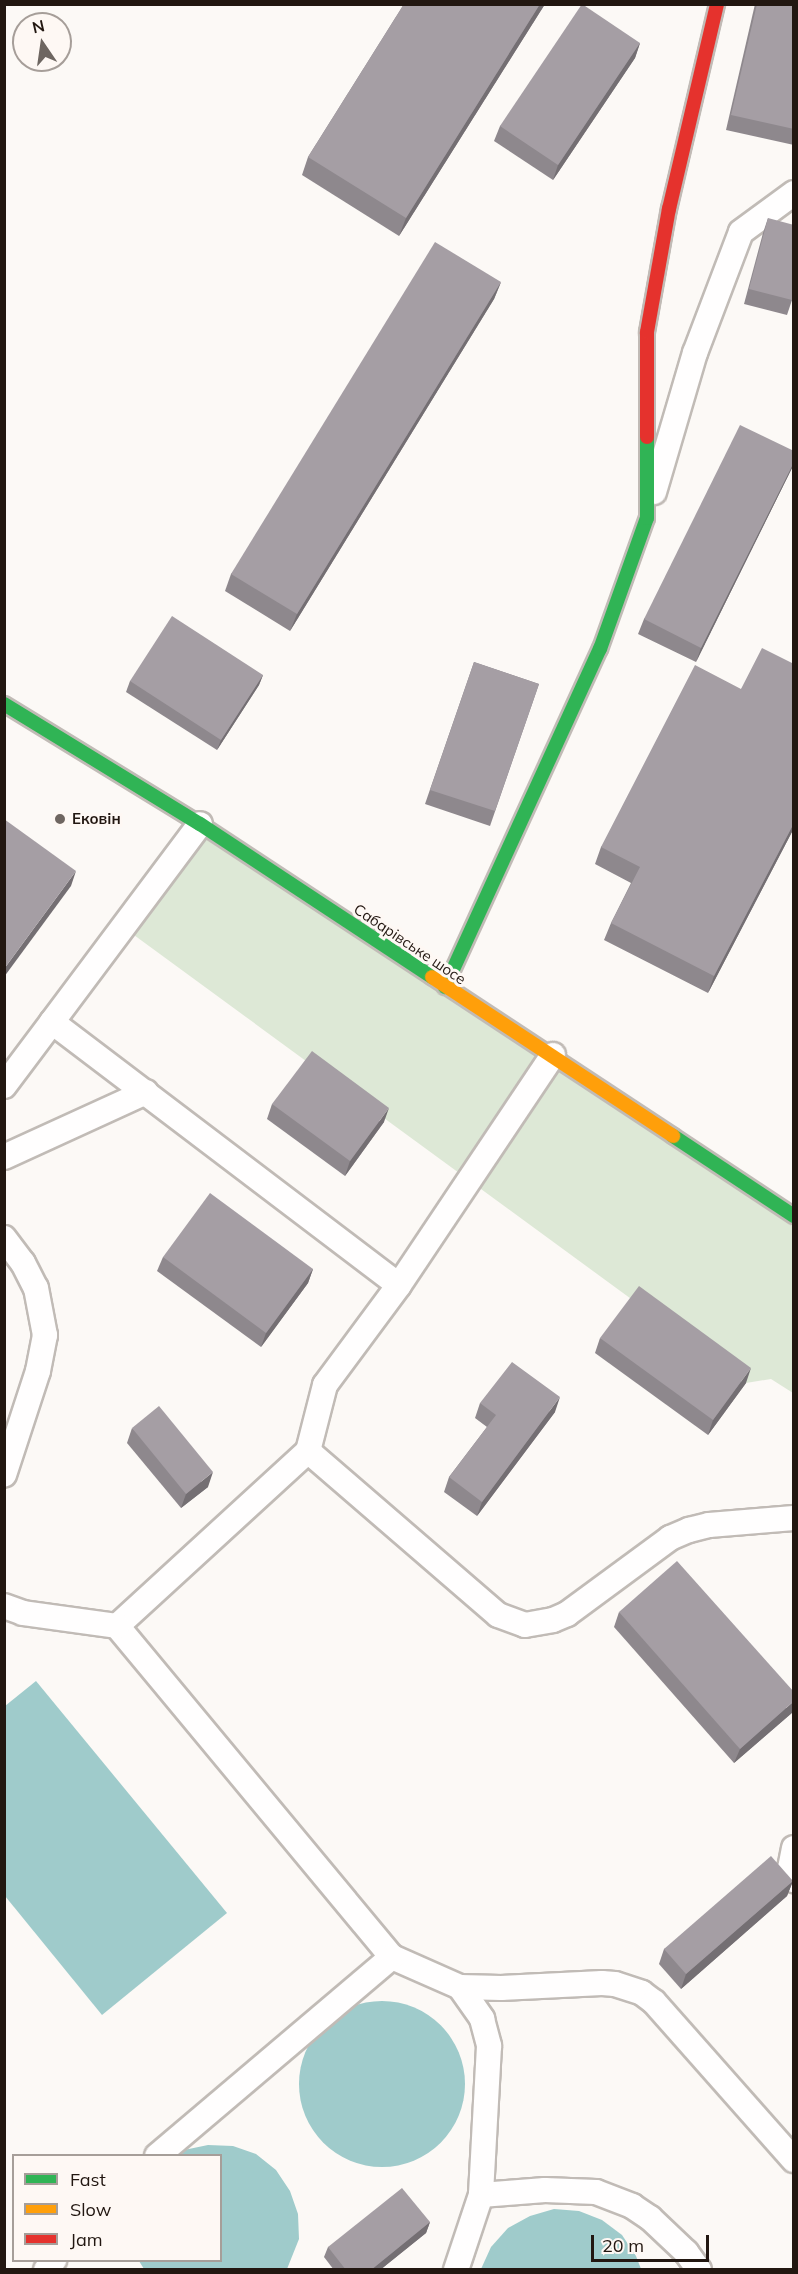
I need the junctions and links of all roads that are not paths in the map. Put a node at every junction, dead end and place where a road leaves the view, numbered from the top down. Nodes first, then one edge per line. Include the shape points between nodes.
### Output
1 (717, 4) edge
2 (794, 193) edge
3 (647, 518) junction
4 (4, 704) edge
5 (200, 824) junction
6 (445, 987) junction
7 (52, 1022) junction
8 (553, 1055) junction
9 (4, 1086) edge
10 (146, 1092) junction
11 (4, 1157) edge
12 (794, 1216) edge
13 (4, 1238) edge
14 (399, 1285) junction
15 (308, 1451) junction
16 (4, 1474) edge
17 (794, 1518) edge
18 (4, 1606) edge
19 (117, 1626) junction
20 (794, 1848) edge
21 (794, 1880) edge
22 (392, 1957) junction
23 (460, 1986) junction
24 (159, 2154) edge
25 (794, 2160) edge
26 (481, 2195) junction
27 (456, 2270) edge
28 (699, 2270) edge

1 - 3 street via 669,209 647,332
2 - 3 lane via 741,232 695,353
3 - 6 street via 600,649
4 - 5 street, Сабарівське шосе
5 - 6 street, Сабарівське шосе
5 - 7 lane
6 - 8 street, Сабарівське шосе
7 - 9 lane
7 - 10 lane
8 - 12 street, Сабарівське шосе
8 - 14 lane
10 - 11 lane
10 - 14 lane
13 - 16 lane via 36,1288 45,1335 39,1371
14 - 15 lane via 325,1385
15 - 17 lane via 498,1615 525,1625 567,1614 670,1538 689,1530
15 - 19 lane
18 - 19 lane via 23,1614
19 - 22 lane
20 - 21 lane via 790,1868
22 - 23 lane
22 - 24 lane
23 - 25 lane via 501,1989 602,1983 642,1993
23 - 26 lane via 482,2019 489,2046
26 - 27 lane
26 - 28 lane via 545,2190 596,2192 632,2206 650,2218

